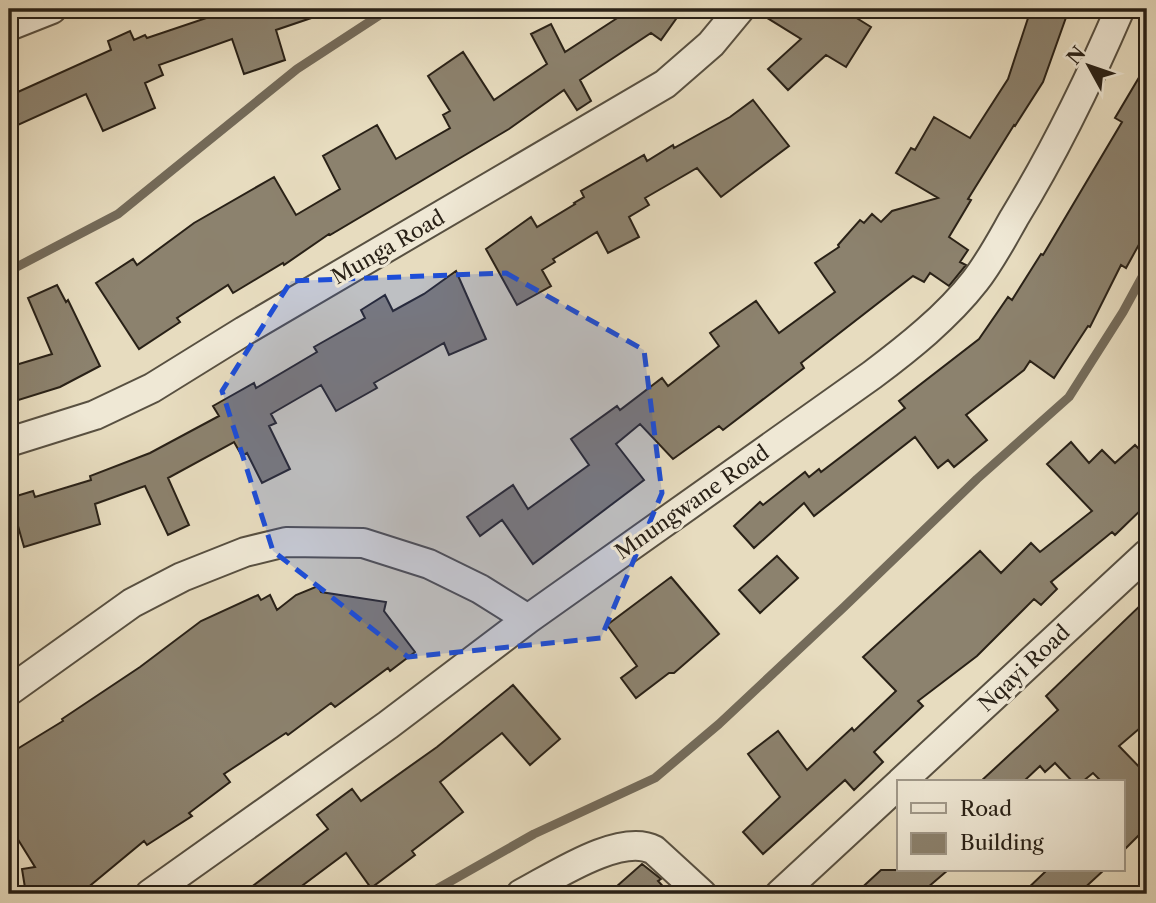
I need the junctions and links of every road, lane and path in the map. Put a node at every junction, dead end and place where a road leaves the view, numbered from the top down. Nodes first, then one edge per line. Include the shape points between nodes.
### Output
1 (52, 9) edge
2 (740, 9) edge
3 (1120, 9) edge
4 (9, 26) edge
5 (9, 442) edge
6 (1147, 554) edge
7 (528, 619) junction
8 (9, 691) edge
9 (903, 780) edge
10 (897, 786) edge
11 (150, 894) edge
12 (521, 894) edge
13 (702, 894) edge
14 (780, 894) edge

1 - 4 street
2 - 5 street, Munga Road via 711,44 665,84 152,388 95,415
3 - 7 street, Mnungwane Road via 1044,170 975,282 872,375
6 - 9 street, Nqayi Road
7 - 8 street via 429,564 363,543 286,542 182,577 132,603
7 - 11 street, Mnungwane Road
10 - 14 street, Nqayi Road
12 - 13 street via 590,859 631,846 654,850

